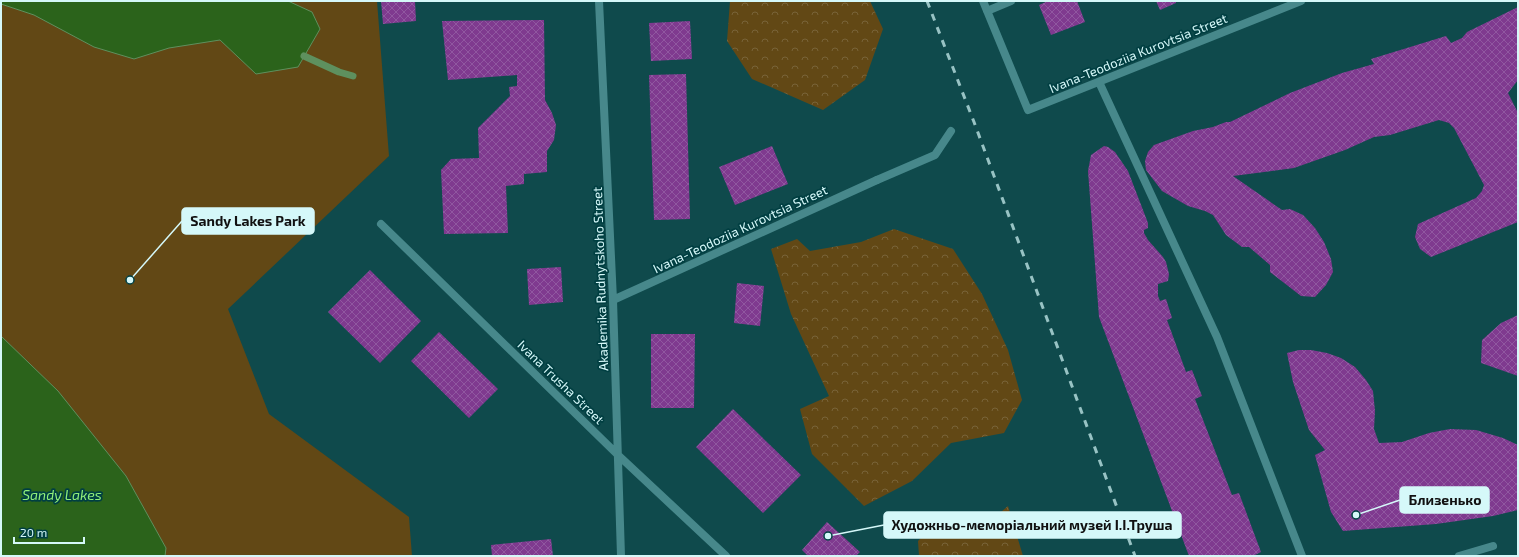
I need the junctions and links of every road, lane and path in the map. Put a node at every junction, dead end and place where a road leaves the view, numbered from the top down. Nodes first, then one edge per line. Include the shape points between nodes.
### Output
1 (599, 1) edge
2 (983, 1) edge
3 (1011, 1) edge
4 (1301, 1) edge
5 (986, 11) junction
6 (1099, 82) junction
7 (951, 131) dead end
8 (381, 224) dead end
9 (613, 300) junction
10 (618, 455) junction
11 (1493, 546) dead end
12 (620, 556) edge
13 (726, 556) edge
14 (1302, 556) edge
15 (1458, 556) edge

1 - 9 street, Akademika Rudnytskoho Street
2 - 5 street
3 - 5 street
4 - 6 street, Ivana-Teodoziia Kurovtsia Street
5 - 6 street, Ivana-Teodoziia Kurovtsia Street via 1028,110
6 - 14 street via 1217,337
7 - 9 street, Ivana-Teodoziia Kurovtsia Street via 935,155
8 - 10 street, Ivana Trusha Street
9 - 10 street, Akademika Rudnytskoho Street
10 - 12 street, Akademika Rudnytskoho Street
10 - 13 street, Ivana Trusha Street
11 - 15 street

